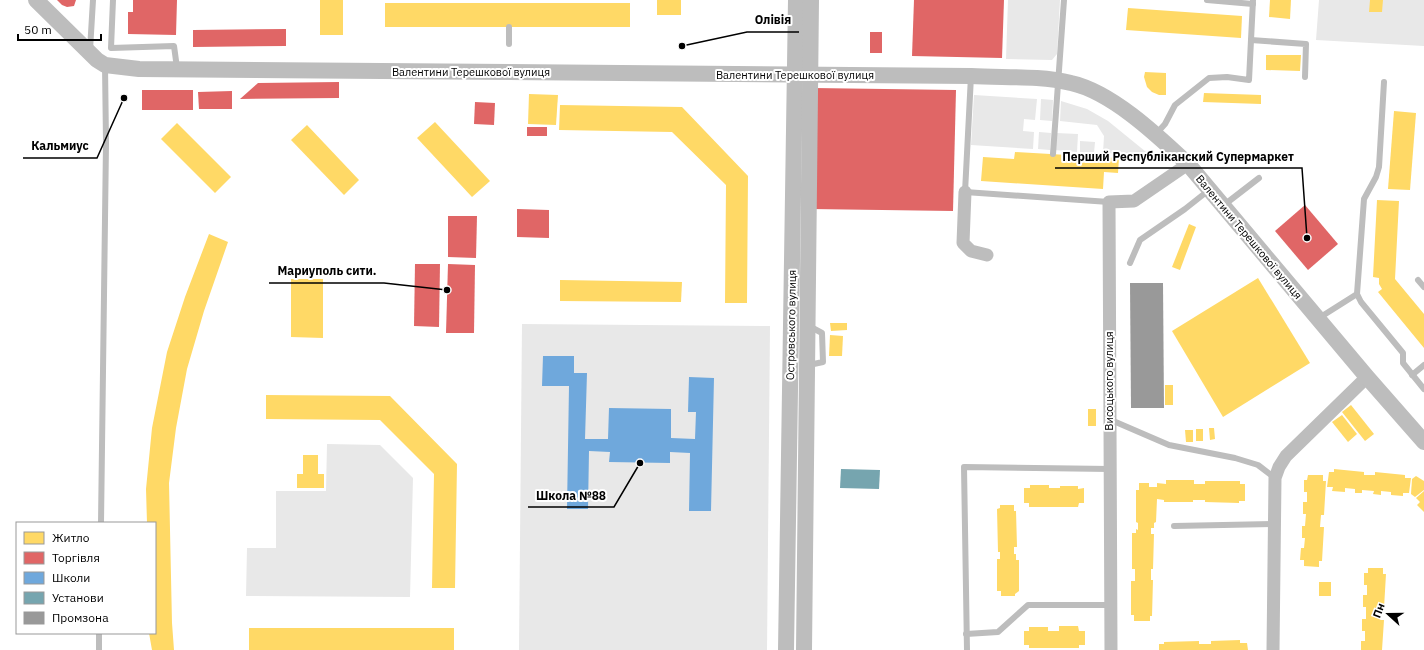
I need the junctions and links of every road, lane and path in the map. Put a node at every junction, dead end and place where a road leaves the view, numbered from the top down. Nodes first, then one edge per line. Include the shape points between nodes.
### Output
1 (36, 0) edge
2 (93, 0) edge
3 (113, 0) edge
4 (796, 0) edge
5 (811, 0) edge
6 (1064, 0) edge
7 (1207, 0) edge
8 (1253, 2) edge
9 (509, 27) dead end
10 (1251, 40) junction
11 (509, 44) dead end
12 (90, 54) junction
13 (105, 65) junction
14 (177, 70) junction
15 (803, 75) junction
16 (971, 76) junction
17 (1305, 77) dead end
18 (1058, 80) junction
19 (1384, 82) dead end
20 (1156, 134) junction
21 (1053, 154) dead end
22 (1188, 164) junction
23 (1259, 178) dead end
24 (1209, 190) junction
25 (965, 192) junction
26 (1109, 202) junction
27 (1222, 206) junction
28 (987, 255) dead end
29 (1130, 263) dead end
30 (1418, 280) dead end
31 (1424, 287) edge
32 (1357, 294) junction
33 (1318, 319) junction
34 (1424, 365) edge
35 (1412, 375) junction
36 (1367, 377) junction
37 (1424, 389) edge
38 (1109, 420) junction
39 (1424, 442) edge
40 (1110, 468) junction
41 (1275, 478) junction
42 (101, 522) edge
43 (1274, 524) junction
44 (1174, 526) dead end
45 (1111, 605) junction
46 (99, 634) edge
47 (966, 634) junction
48 (99, 650) edge
49 (786, 650) edge
50 (804, 650) edge
51 (967, 650) edge
52 (1111, 650) edge
53 (1273, 650) edge

1 - 12 street, Валентини Терешкової вулиця
2 - 12 lane
3 - 14 lane via 111,48 174,46
4 - 15 street, Островського вулиця
5 - 15 street, Островського вулиця
6 - 18 lane
7 - 8 lane
8 - 10 lane
9 - 11 lane
10 - 17 lane via 1306,44
10 - 20 lane via 1248,80 1209,78 1175,105 1166,124
12 - 13 street, Валентини Терешкової вулиця
13 - 14 street, Валентини Терешкової вулиця
13 - 42 lane
14 - 15 street, Валентини Терешкової вулиця
15 - 16 street, Валентини Терешкової вулиця
15 - 49 street, Островського вулиця
15 - 50 street, Островського вулиця via 808,325
16 - 18 street, Валентини Терешкової вулиця
16 - 25 lane
18 - 20 street, Валентини Терешкової вулиця via 1092,90
18 - 21 lane
19 - 32 lane via 1380,167 1364,199
20 - 22 street, Валентини Терешкової вулиця
22 - 24 street, Валентини Терешкової вулиця
22 - 26 street via 1134,201
23 - 27 lane
24 - 27 street, Валентини Терешкової вулиця
24 - 29 lane via 1140,240
25 - 26 lane
25 - 28 street via 963,243 971,251
26 - 38 street, Висоцького вулиця
27 - 33 street, Валентини Терешкової вулиця
30 - 31 lane
32 - 33 lane via 1348,297
32 - 35 lane via 1403,353 1403,363
33 - 36 street, Валентини Терешкової вулиця
34 - 35 lane
35 - 37 lane
36 - 39 street, Валентини Терешкової вулиця
36 - 41 street via 1286,456
38 - 40 street, Висоцького вулиця
38 - 41 lane via 1169,445 1258,465
40 - 45 street, Висоцького вулиця
40 - 47 lane via 964,467
41 - 43 street
43 - 44 lane
43 - 53 street
45 - 47 lane via 1028,605 998,632
45 - 52 street, Висоцького вулиця
46 - 48 lane
47 - 51 lane

